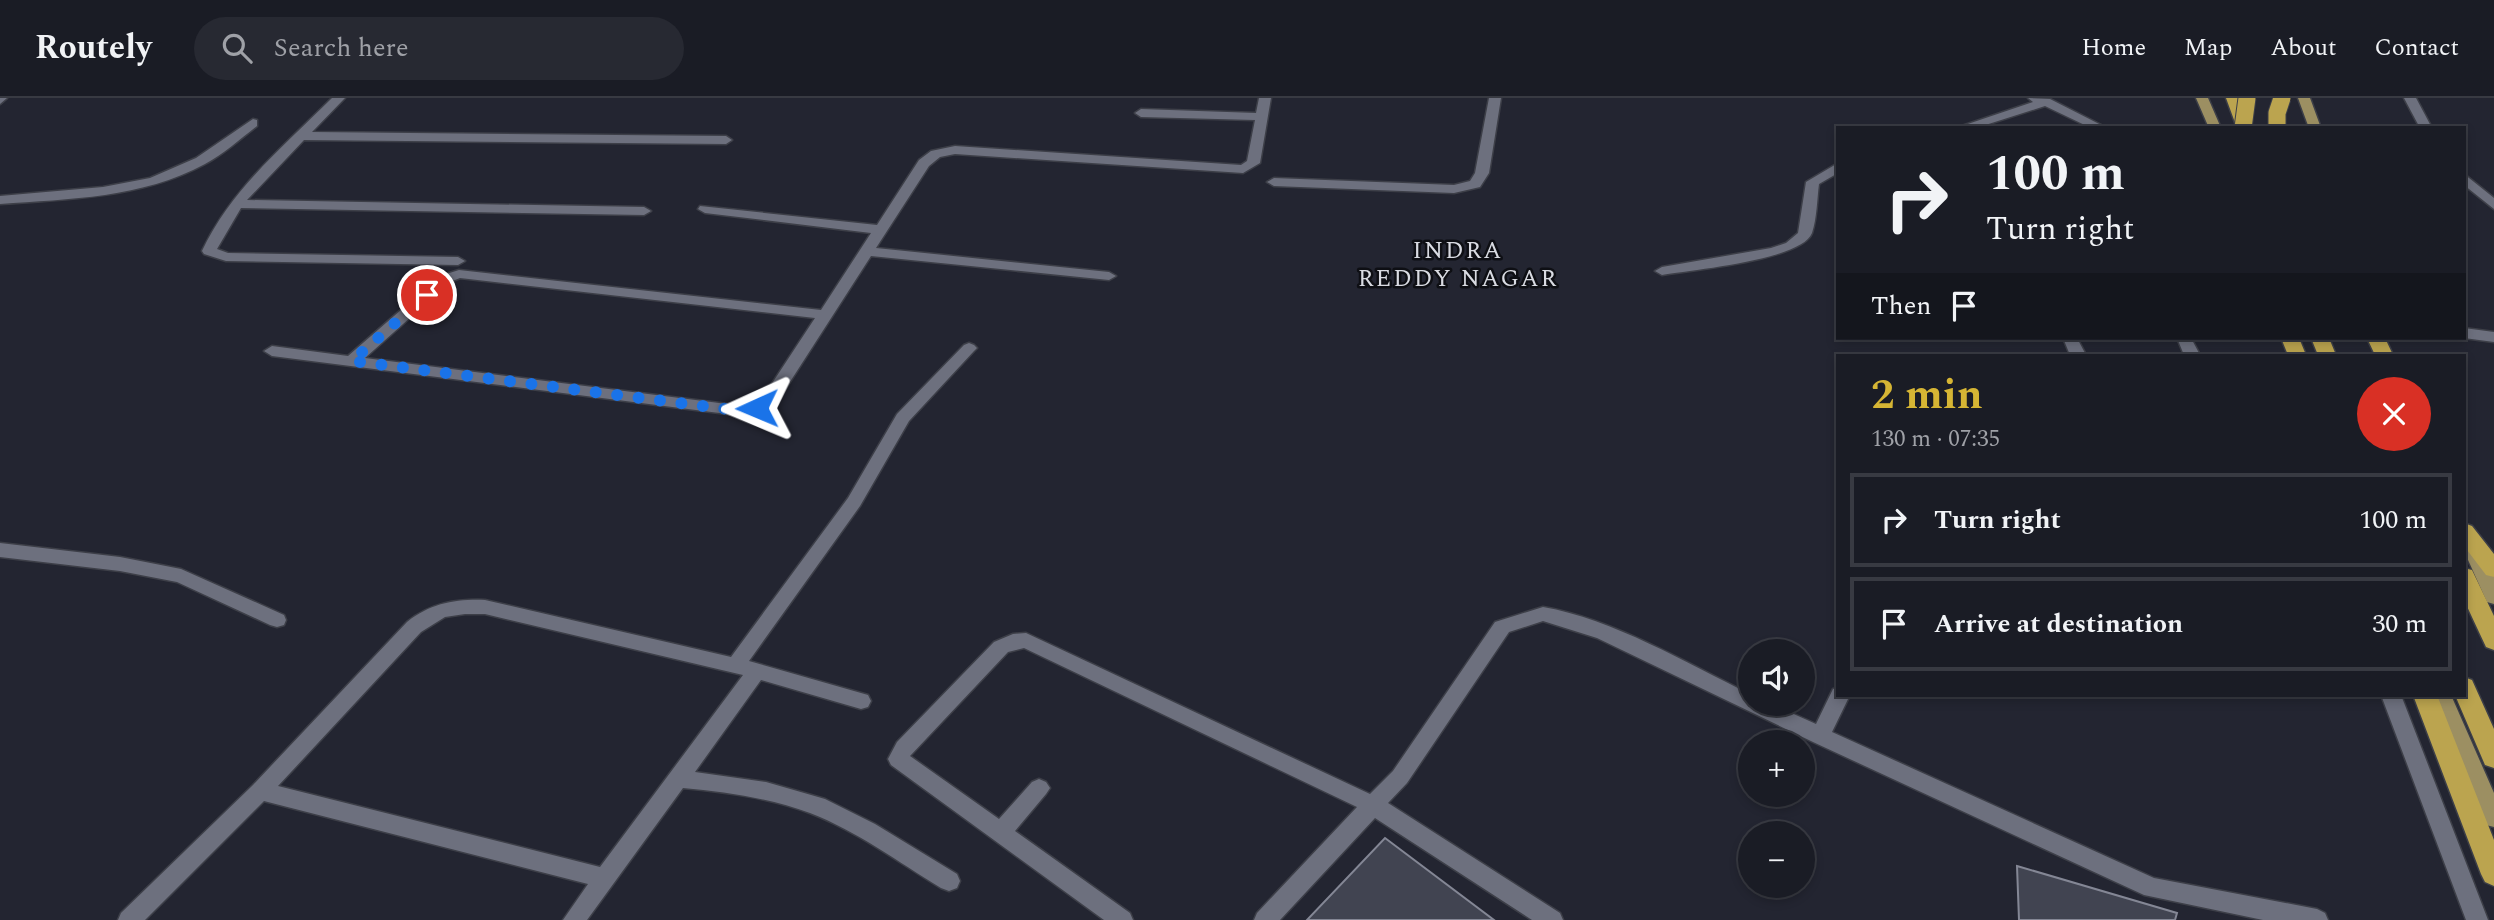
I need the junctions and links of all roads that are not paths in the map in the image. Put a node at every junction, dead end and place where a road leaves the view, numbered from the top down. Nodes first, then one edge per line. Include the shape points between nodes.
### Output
1 (339, 98) edge
2 (1265, 98) edge
3 (1495, 98) edge
4 (2202, 98) edge
5 (2233, 98) edge
6 (2247, 98) edge
7 (2271, 98) edge
8 (2282, 98) edge
9 (2304, 98) edge
10 (2410, 98) edge
11 (2040, 100) edge
12 (1141, 113) dead end
13 (1262, 117) junction
14 (253, 123) dead end
15 (1968, 126) edge
16 (2097, 126) edge
17 (2214, 126) edge
18 (2243, 126) edge
19 (2244, 126) edge
20 (2277, 126) edge
21 (2284, 126) edge
22 (2314, 126) edge
23 (2425, 126) edge
24 (301, 136) junction
25 (726, 140) dead end
26 (1836, 168) edge
27 (2466, 180) edge
28 (1274, 182) dead end
29 (0, 200) edge
30 (237, 204) junction
31 (2494, 205) edge
32 (705, 209) dead end
33 (644, 211) dead end
34 (881, 230) junction
35 (867, 251) junction
36 (458, 261) dead end
37 (1662, 271) dead end
38 (1109, 276) dead end
39 (825, 315) junction
40 (2466, 333) edge
41 (2494, 337) edge
42 (970, 348) dead end
43 (272, 351) dead end
44 (352, 361) junction
45 (2466, 535) edge
46 (2466, 536) edge
47 (0, 550) edge
48 (2494, 569) edge
49 (2466, 580) edge
50 (2494, 597) edge
51 (276, 620) dead end
52 (2494, 641) edge
53 (735, 666) junction
54 (757, 671) junction
55 (2466, 692) edge
56 (1738, 697) edge
57 (1839, 697) edge
58 (2392, 697) edge
59 (2426, 697) edge
60 (2442, 697) edge
61 (861, 701) dead end
62 (1779, 716) edge
63 (1821, 736) junction
64 (2494, 758) edge
65 (680, 779) junction
66 (1039, 788) dead end
67 (260, 791) junction
68 (1373, 805) junction
69 (2494, 818) edge
70 (1000, 833) junction
71 (2494, 874) edge
72 (605, 878) junction
73 (948, 881) dead end
74 (129, 920) edge
75 (575, 920) edge
76 (1122, 920) edge
77 (1265, 920) edge
78 (1552, 920) edge
79 (2317, 920) edge
80 (2477, 920) edge

1 - 24 street
2 - 13 street
3 - 28 street via 1482,173 1475,184 1454,189
4 - 17 main road
5 - 18 highway
6 - 19 highway, bridge
7 - 21 highway
8 - 20 highway, bridge
9 - 22 main road
10 - 23 street
11 - 15 street
11 - 16 street
12 - 13 street
13 - 34 street via 1253,163 1243,169 955,150 936,154 924,163
14 - 29 street via 201,162 168,176 98,191
24 - 25 street
24 - 30 street
26 - 37 street via 1813,182 1805,234 1791,246
27 - 31 street
30 - 33 street
30 - 36 street via 215,233 209,251 263,259
32 - 34 street
34 - 35 street
35 - 38 street
35 - 39 street
39 - 44 street via 460,274 445,279
39 - 44 street via 771,398 747,410
40 - 41 street
42 - 53 street via 903,418 854,502
43 - 44 street
45 - 48 highway
46 - 50 main road
47 - 51 street via 181,576
49 - 52 highway
53 - 54 street
53 - 67 street via 485,607 439,610 414,627
54 - 61 street
54 - 65 street
55 - 64 highway
56 - 68 street via 1560,617 1543,614 1519,620 1502,626 1400,777
57 - 63 street
58 - 80 street
59 - 71 highway
60 - 69 main road
62 - 63 street
63 - 79 street via 2152,888
65 - 72 street
65 - 73 street via 738,785 817,806
66 - 70 street
67 - 72 street
67 - 74 street
68 - 70 street via 1026,640 1001,646 898,759
68 - 77 street
68 - 78 street
70 - 76 street
72 - 75 street

